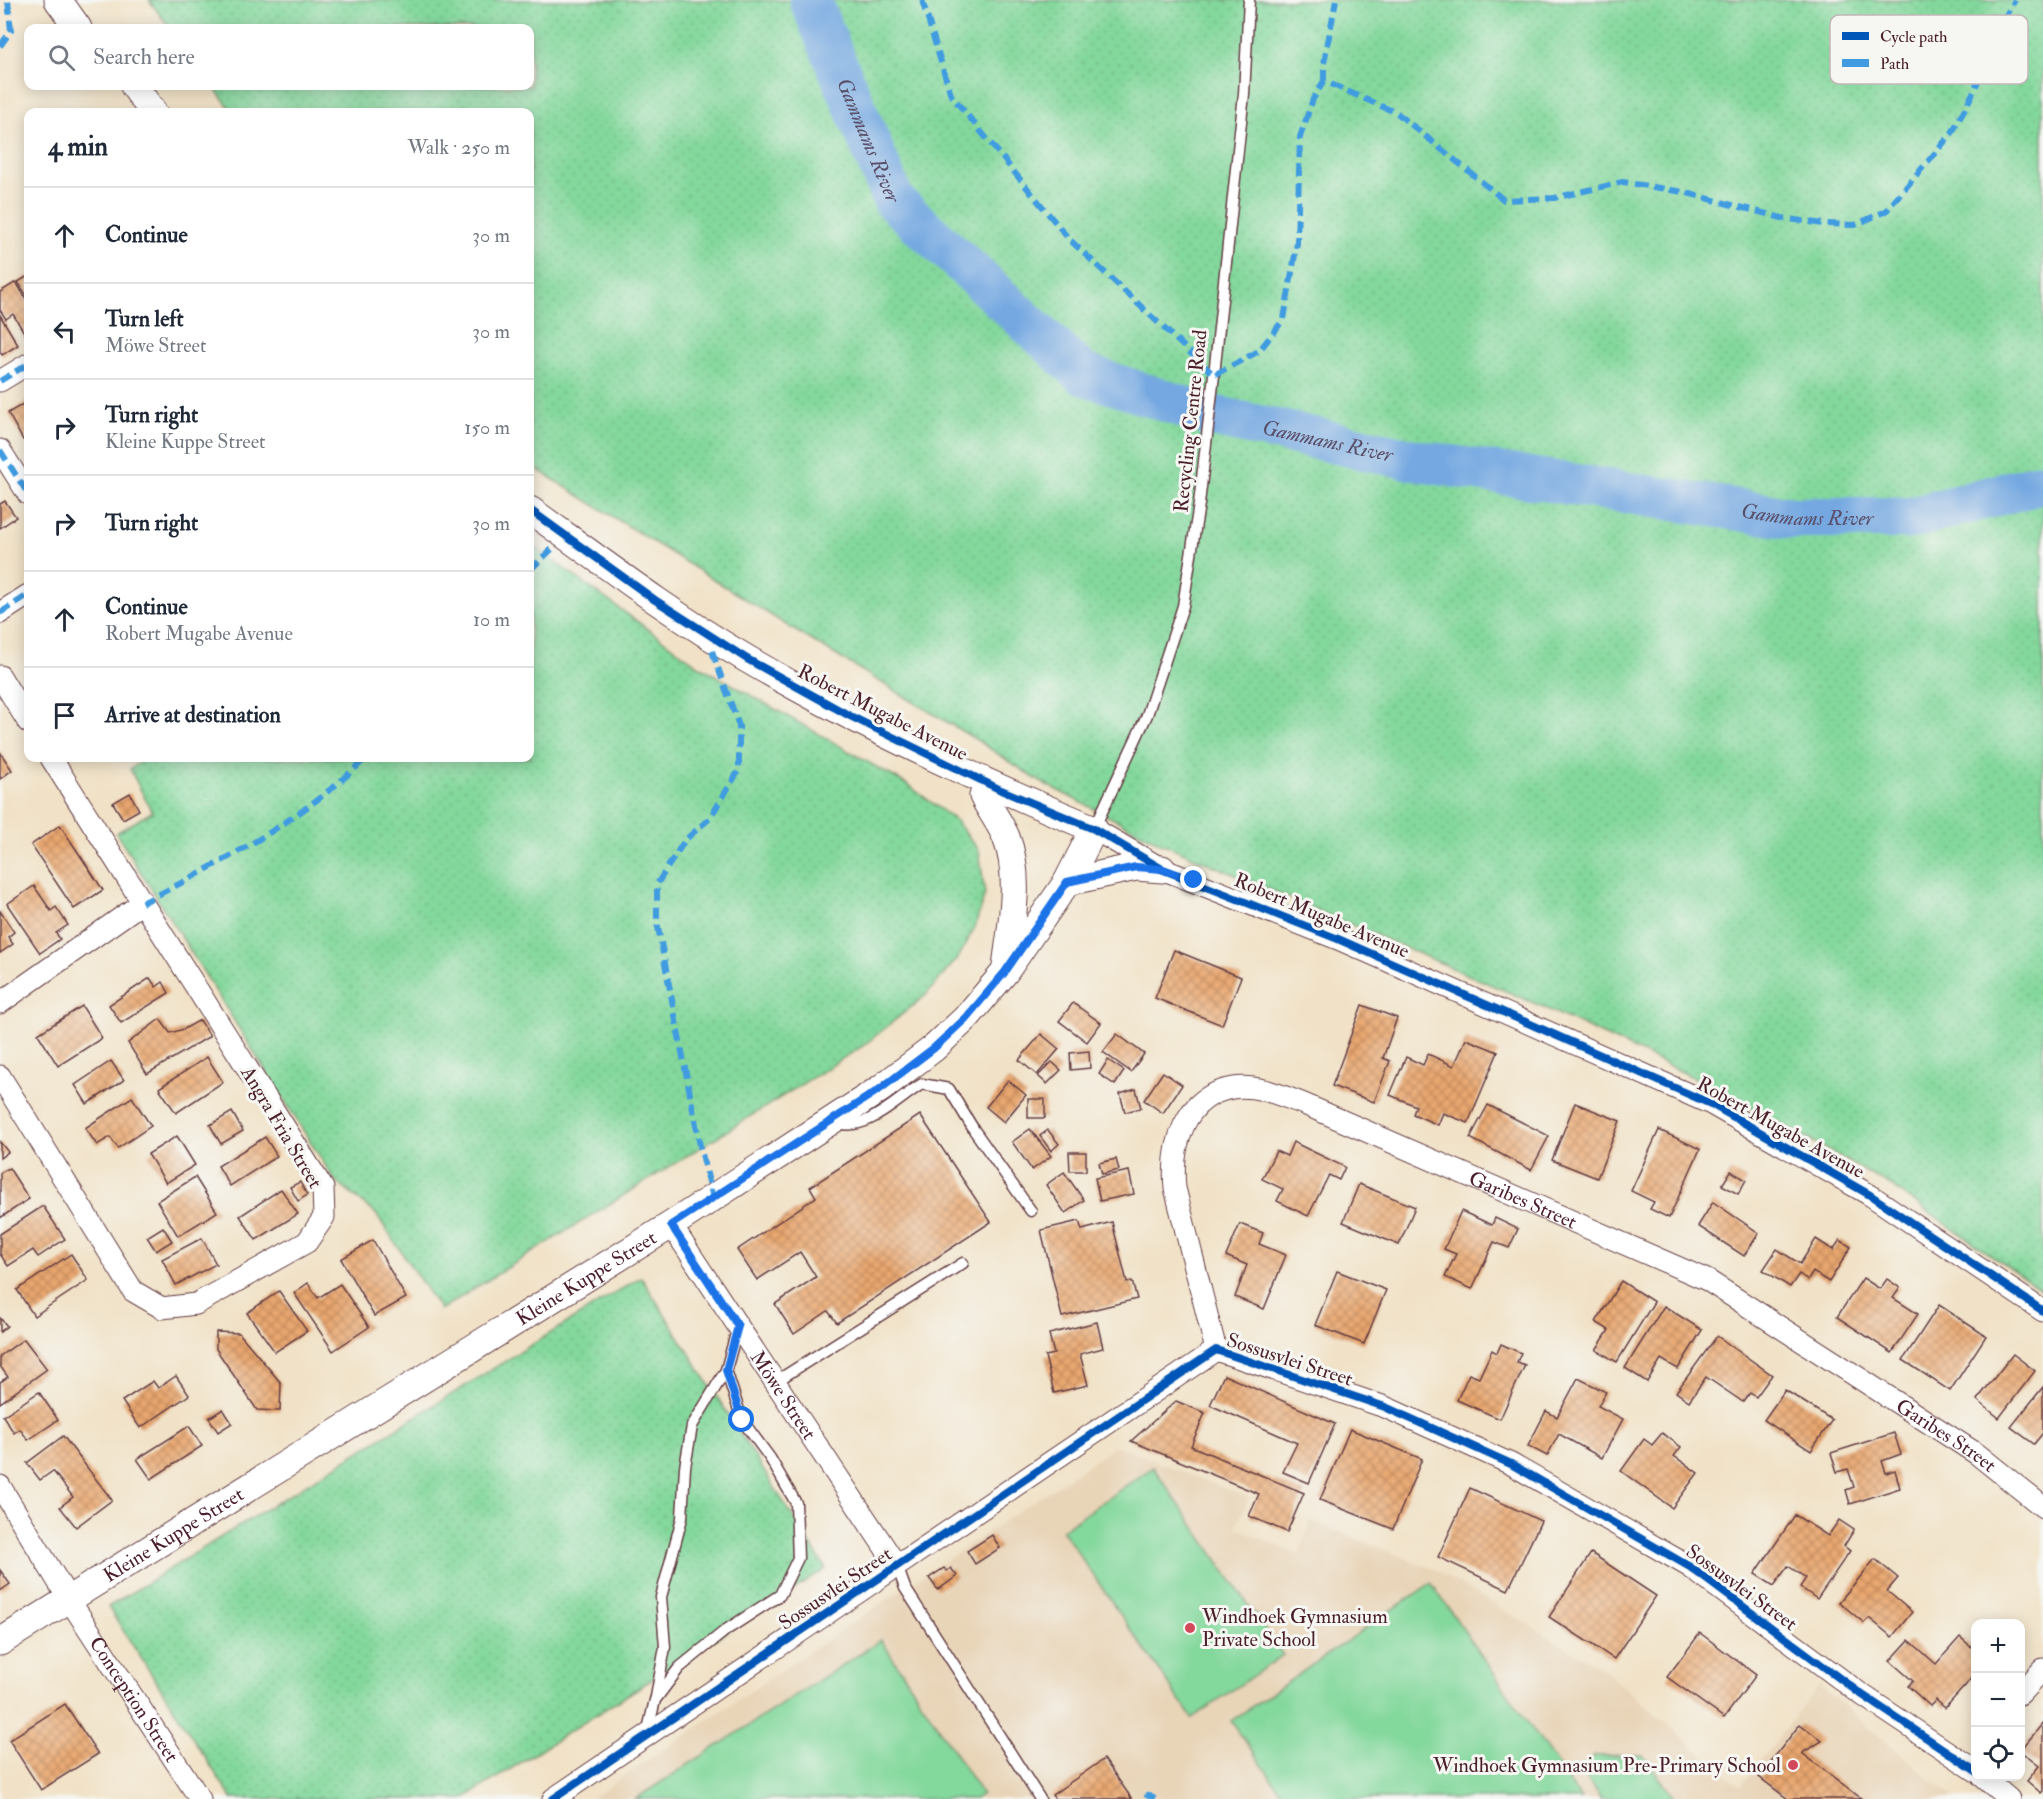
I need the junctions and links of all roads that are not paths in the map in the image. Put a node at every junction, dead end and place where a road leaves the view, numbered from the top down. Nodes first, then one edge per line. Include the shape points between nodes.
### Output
1 (58, 0) edge
2 (77, 0) edge
3 (1249, 0) edge
4 (75, 24) edge
5 (93, 24) edge
6 (121, 90) edge
7 (137, 90) edge
8 (133, 108) edge
9 (150, 108) edge
10 (24, 366) edge
11 (0, 381) edge
12 (0, 450) edge
13 (24, 488) edge
14 (534, 513) edge
15 (534, 530) edge
16 (24, 597) edge
17 (0, 613) edge
18 (0, 676) edge
19 (24, 715) edge
20 (54, 762) edge
21 (983, 796) junction
22 (1090, 839) junction
23 (1152, 864) junction
24 (1067, 882) junction
25 (142, 903) junction
26 (1005, 972) junction
27 (0, 1003) edge
28 (0, 1076) edge
29 (831, 1121) junction
30 (1031, 1211) dead end
31 (671, 1225) junction
32 (963, 1263) dead end
33 (2043, 1311) edge
34 (738, 1326) junction
35 (1216, 1350) junction
36 (726, 1370) junction
37 (775, 1382) junction
38 (0, 1486) edge
39 (2043, 1507) edge
40 (897, 1566) junction
41 (68, 1598) junction
42 (0, 1642) edge
43 (2043, 1669) edge
44 (2025, 1689) edge
45 (655, 1700) junction
46 (647, 1735) junction
47 (1971, 1759) edge
48 (1988, 1781) edge
49 (200, 1799) edge
50 (553, 1799) edge
51 (1040, 1799) edge
52 (2009, 1799) edge

1 - 4 street
2 - 5 street
3 - 22 lane, Recycling Centre Road via 1244,94 1214,375 1183,606 1147,715
6 - 8 street
7 - 9 street
10 - 11 street
12 - 13 street
14 - 22 street, Robert Mugabe Avenue via 655,600 747,659
15 - 21 street, Robert Mugabe Avenue via 681,633 865,739
16 - 17 street
18 - 19 street
20 - 25 street, Angra Fria Street
21 - 22 street, Robert Mugabe Avenue
21 - 26 street via 1006,839 1012,870 1014,903
22 - 23 street, Robert Mugabe Avenue
22 - 24 street, Kleine Kuppe Street
23 - 24 street
23 - 33 street, Robert Mugabe Avenue via 1338,939 1712,1104 1870,1195
24 - 26 street, Kleine Kuppe Street
25 - 27 street
25 - 28 street, Angra Fria Street via 323,1188 324,1217 308,1242 196,1304 162,1308 133,1291
26 - 29 street, Kleine Kuppe Street via 934,1048
29 - 30 lane via 847,1126 867,1121 922,1084 949,1089
29 - 31 street, Kleine Kuppe Street
31 - 34 street, Möwe Street
31 - 41 street, Kleine Kuppe Street
32 - 37 lane
34 - 36 lane
34 - 37 street, Möwe Street
35 - 39 street, Garibes Street via 1175,1188 1173,1164 1182,1130 1198,1102 1233,1088 1259,1089 1304,1104 1707,1280 1977,1454
35 - 40 street, Sossusvlei Street
35 - 47 street, Sossusvlei Street via 1384,1407 1511,1464 1690,1567 1858,1692
36 - 45 lane via 692,1426 682,1518 661,1597 665,1647
36 - 45 lane via 742,1420 796,1503 798,1558 780,1595 726,1630 679,1668
37 - 40 street, Möwe Street
38 - 41 street, Conception Street
40 - 46 street, Sossusvlei Street
40 - 51 lane via 905,1588
41 - 42 street, Kleine Kuppe Street
41 - 49 street, Conception Street
43 - 44 street
45 - 46 lane
46 - 50 street, Sossusvlei Street
48 - 52 street

